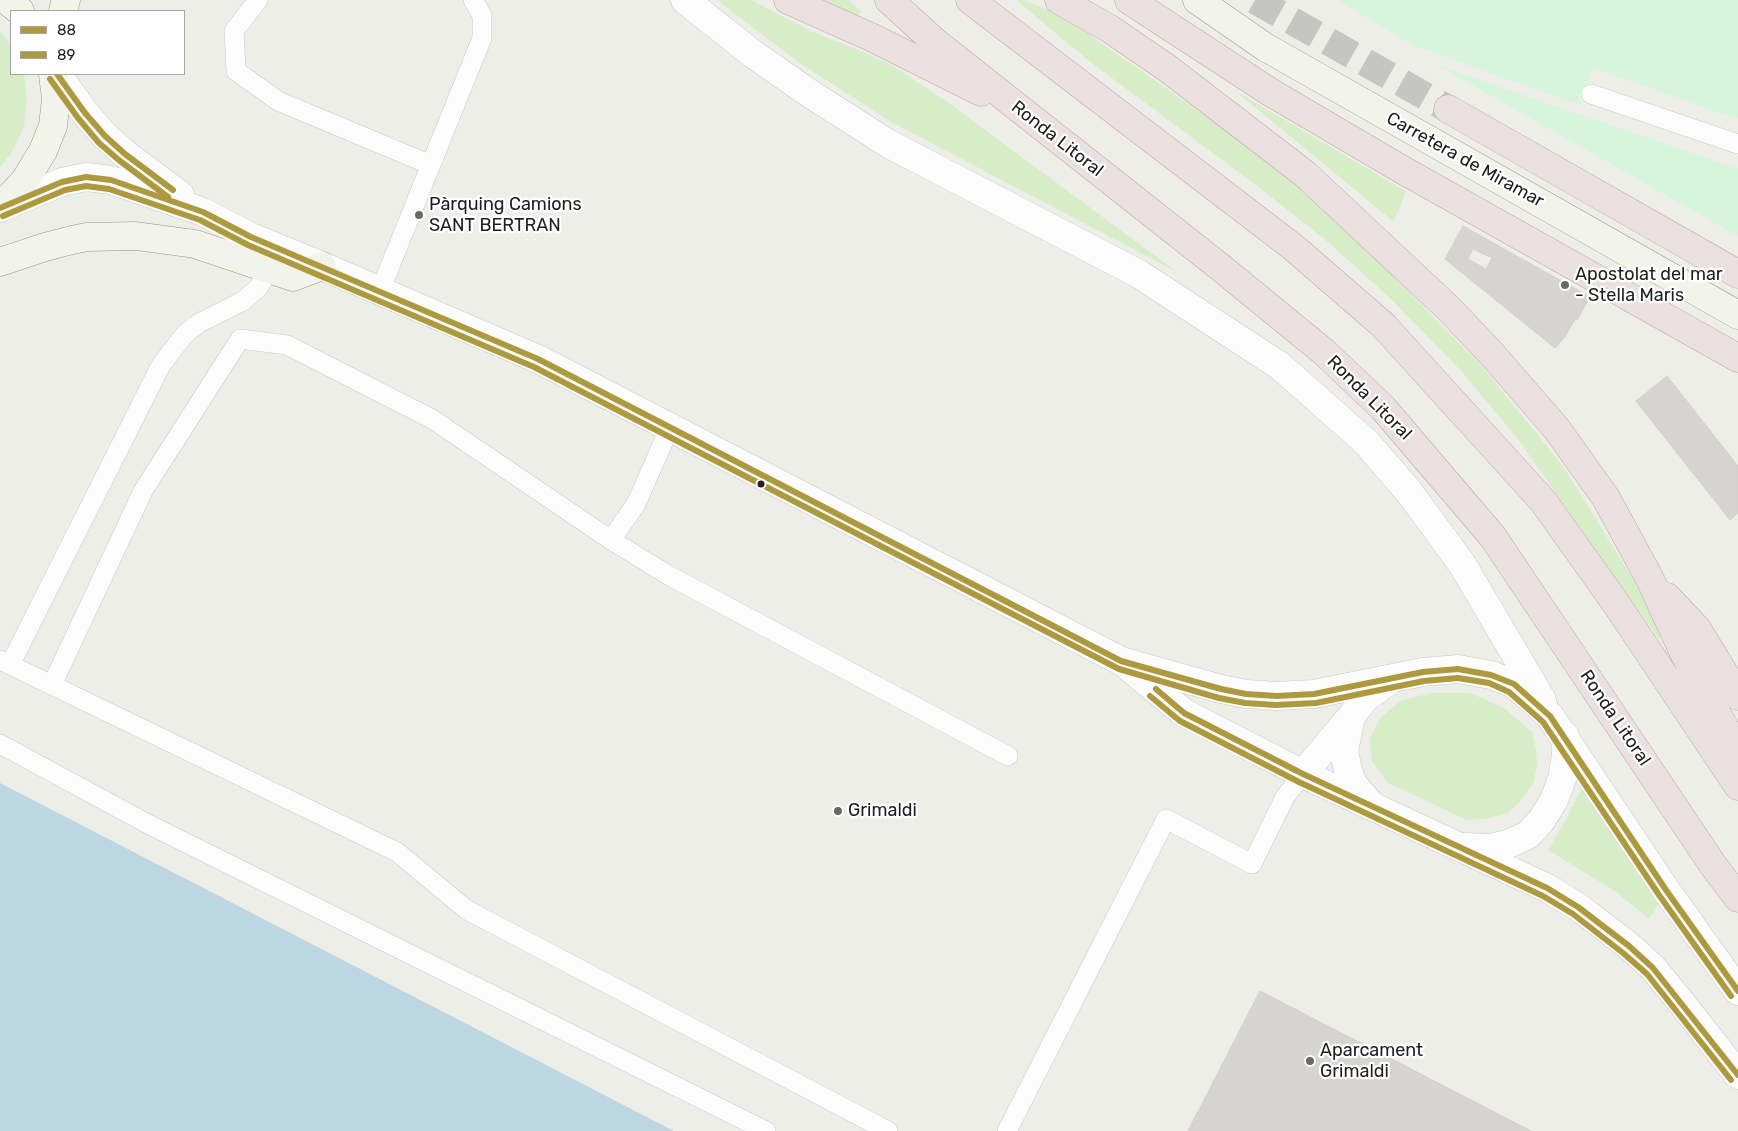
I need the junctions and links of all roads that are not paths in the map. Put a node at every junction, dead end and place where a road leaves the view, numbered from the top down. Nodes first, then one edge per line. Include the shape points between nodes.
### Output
1 (6, 0) edge
2 (258, 0) edge
3 (474, 0) edge
4 (685, 0) edge
5 (788, 0) edge
6 (889, 0) edge
7 (970, 0) edge
8 (1058, 0) edge
9 (1129, 0) edge
10 (1196, 0) edge
11 (19, 10) edge
12 (55, 75) edge
13 (56, 75) edge
14 (1591, 94) dead end
15 (1014, 105) junction
16 (1448, 109) tunnel mouth
17 (1738, 144) edge
18 (431, 165) junction
19 (0, 207) edge
20 (204, 212) junction
21 (275, 259) junction
22 (0, 262) edge
23 (1738, 274) edge
24 (380, 291) junction
25 (1738, 315) edge
26 (1738, 358) edge
27 (670, 427) junction
28 (610, 540) junction
29 (1650, 579) junction
30 (1121, 661) junction
31 (5, 662) edge
32 (1392, 678) junction
33 (52, 685) junction
34 (1738, 696) edge
35 (1350, 717) junction
36 (1558, 726) junction
37 (0, 744) edge
38 (1738, 752) edge
39 (1008, 756) dead end
40 (1303, 774) junction
41 (1738, 786) edge
42 (1373, 807) junction
43 (1460, 847) junction
44 (1738, 898) edge
45 (1738, 990) edge
46 (1738, 1075) edge
47 (766, 1131) edge
48 (888, 1131) edge
49 (1007, 1131) edge

1 - 11 street
2 - 18 lane via 234,31 236,71 278,101
3 - 18 lane via 482,15 482,38
4 - 36 street via 753,54 882,139 1139,274 1280,366 1366,442 1409,492 1462,564
5 - 15 highway via 873,38 965,85
6 - 15 highway, Ronda Litoral via 934,42
7 - 41 highway via 1286,241 1383,325 1543,501
8 - 29 highway via 1110,29 1167,68 1305,174 1447,307 1556,428 1606,498
9 - 26 highway via 1270,92
10 - 25 street, Carretera de Miramar via 1265,47
12 - 19 street via 53,126 43,151 24,182
13 - 20 street via 85,113 124,154
14 - 17 lane
15 - 44 highway, Ronda Litoral via 1324,352 1383,408 1493,537 1712,865
16 - 23 highway
18 - 24 lane
19 - 20 street via 62,182 86,177 111,180
20 - 21 street via 251,237
21 - 22 street via 136,236 87,237
21 - 24 street via 293,277 322,266
21 - 31 lane via 258,288 243,301 199,323 185,334 161,366
24 - 27 street via 538,359
27 - 28 lane via 636,504
27 - 30 street
28 - 33 lane via 432,419 287,345 240,339 142,490
28 - 39 lane via 668,575
29 - 34 highway via 1697,629
29 - 38 highway via 1683,651
30 - 32 street via 1221,689 1277,696 1314,694
30 - 40 street via 1184,713
31 - 33 lane
32 - 35 street via 1365,698
32 - 36 street via 1458,669 1491,675 1514,684
33 - 48 lane via 397,852 467,910
35 - 40 street
35 - 42 street via 1344,751 1348,771 1353,784
36 - 43 street via 1566,756 1554,800 1541,822 1528,835 1508,844 1490,848
36 - 45 street via 1666,890
37 - 47 lane via 155,827
40 - 42 street
40 - 49 lane via 1285,797 1252,864 1166,819
42 - 43 street
43 - 46 street via 1547,888 1586,912 1629,946 1653,968

